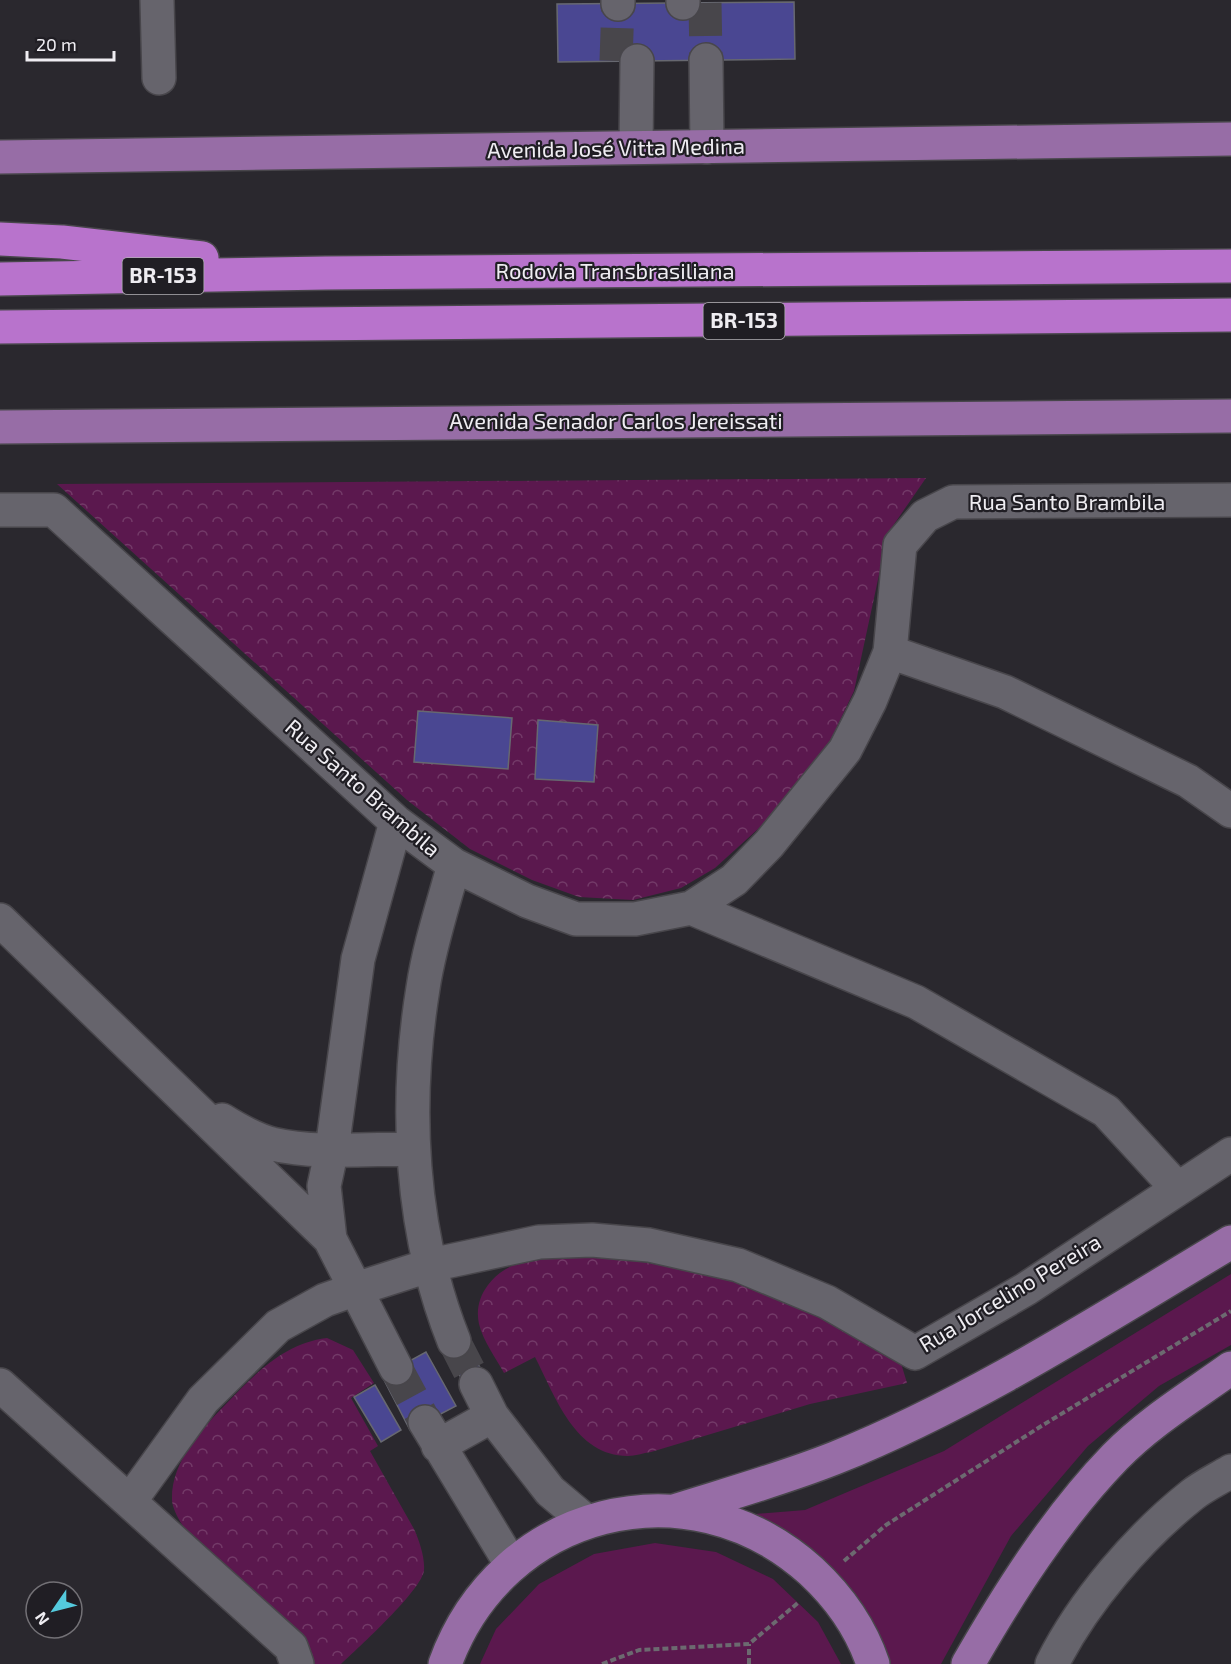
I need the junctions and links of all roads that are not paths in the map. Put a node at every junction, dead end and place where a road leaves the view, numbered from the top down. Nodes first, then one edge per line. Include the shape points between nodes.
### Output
1 (156, 0) edge
2 (695, 60) tunnel mouth
3 (626, 61) tunnel mouth
4 (159, 78) dead end
5 (1231, 139) edge
6 (625, 147) junction
7 (697, 147) junction
8 (0, 157) edge
9 (0, 239) edge
10 (1231, 266) edge
11 (326, 273) junction
12 (0, 279) edge
13 (1231, 315) edge
14 (0, 327) edge
15 (1231, 416) edge
16 (0, 427) edge
17 (1231, 500) edge
18 (0, 510) edge
19 (890, 652) junction
20 (1231, 811) edge
21 (396, 822) junction
22 (454, 865) junction
23 (691, 908) junction
24 (0, 920) edge
25 (164, 1079) junction
26 (332, 1149) junction
27 (412, 1149) junction
28 (1231, 1154) edge
29 (1177, 1188) junction
30 (330, 1239) junction
31 (1231, 1242) edge
32 (431, 1265) junction
33 (356, 1289) junction
34 (454, 1341) tunnel mouth
35 (396, 1368) tunnel mouth
36 (1231, 1368) edge
37 (476, 1384) tunnel mouth
38 (0, 1385) edge
39 (492, 1416) junction
40 (1231, 1471) edge
41 (130, 1501) junction
42 (674, 1511) junction
43 (587, 1522) junction
44 (511, 1564) junction
45 (457, 1632) junction
46 (297, 1664) edge
47 (429, 1664) edge
48 (445, 1664) edge
49 (873, 1664) edge
50 (968, 1664) edge
51 (1052, 1664) edge

1 - 4 street
2 - 7 street
3 - 6 street
5 - 7 main road, Avenida José Vitta Medina
6 - 7 main road, Avenida José Vitta Medina
6 - 8 main road, Avenida José Vitta Medina
9 - 11 highway via 62,242
10 - 11 highway, Rodovia Transbrasiliana / BR-153
11 - 12 highway, Rodovia Transbrasiliana / BR-153
13 - 14 highway, BR-153
15 - 16 main road, Avenida Senador Carlos Jereissati
17 - 19 street, Rua Santo Brambila via 953,502 925,516 900,545
18 - 21 street, Rua Santo Brambila via 54,510
19 - 20 street via 1005,692 1188,781
19 - 23 street, Rua Santo Brambila via 844,750 808,798 734,880
21 - 22 street, Rua Santo Brambila
21 - 26 street via 358,959
22 - 23 street, Rua Santo Brambila via 527,901 576,919 635,919
22 - 27 street via 423,985 412,1066
23 - 29 street via 916,1002 1106,1111
24 - 25 street
25 - 26 street via 251,1137 274,1144
25 - 30 street
26 - 27 street
26 - 30 street via 324,1186
27 - 32 street
28 - 29 street, Rua Jorcelino Pereira
29 - 32 street, Rua Jorcelino Pereira via 1026,1289 915,1353 827,1302 738,1265 649,1245 592,1240 539,1242
30 - 33 street
31 - 42 main road via 1122,1308 879,1439 834,1458
32 - 33 street, Rua Jorcelino Pereira
32 - 34 street via 439,1304
33 - 35 street
33 - 41 street, Rua Jorcelino Pereira via 325,1300 278,1326 203,1400
36 - 50 main road via 1116,1456 1046,1540
37 - 39 street
38 - 41 street
39 - 43 street via 550,1491
39 - 44 street via 431,1434
40 - 51 street via 1193,1494 1135,1546 1065,1637
41 - 46 street via 291,1647
42 - 43 main road via 630,1512
42 - 49 main road via 734,1523 788,1551 833,1592 866,1643
43 - 44 main road via 547,1539
44 - 45 main road via 480,1596
45 - 47 main road
45 - 48 main road

